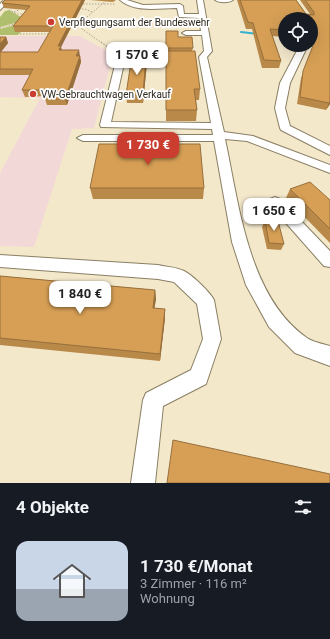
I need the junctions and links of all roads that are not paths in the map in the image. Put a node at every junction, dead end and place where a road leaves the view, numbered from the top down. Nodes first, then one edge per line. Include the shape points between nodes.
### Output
1 (7, 0) edge
2 (122, 0) edge
3 (200, 0) edge
4 (218, 0) edge
5 (230, 0) edge
6 (2, 9) edge
7 (202, 16) junction
8 (186, 33) dead end
9 (205, 33) junction
10 (300, 52) edge
11 (203, 57) junction
12 (218, 133) junction
13 (83, 138) dead end
14 (330, 151) edge
15 (330, 169) edge
16 (275, 202) dead end
17 (0, 261) edge
18 (330, 261) edge
19 (330, 356) edge
20 (143, 483) edge

1 - 6 street
2 - 7 street via 137,6 180,6 181,16
3 - 7 street
4 - 5 street
7 - 9 street
8 - 9 street
9 - 11 street via 208,50
10 - 14 street via 285,83 280,108 285,128
11 - 12 street
11 - 12 street via 121,57 105,125
12 - 13 street
12 - 15 street via 249,138
12 - 19 street via 240,242 252,280 275,321 302,346
16 - 18 street
17 - 20 street via 158,272 179,276 205,300 212,339 199,377 153,400

